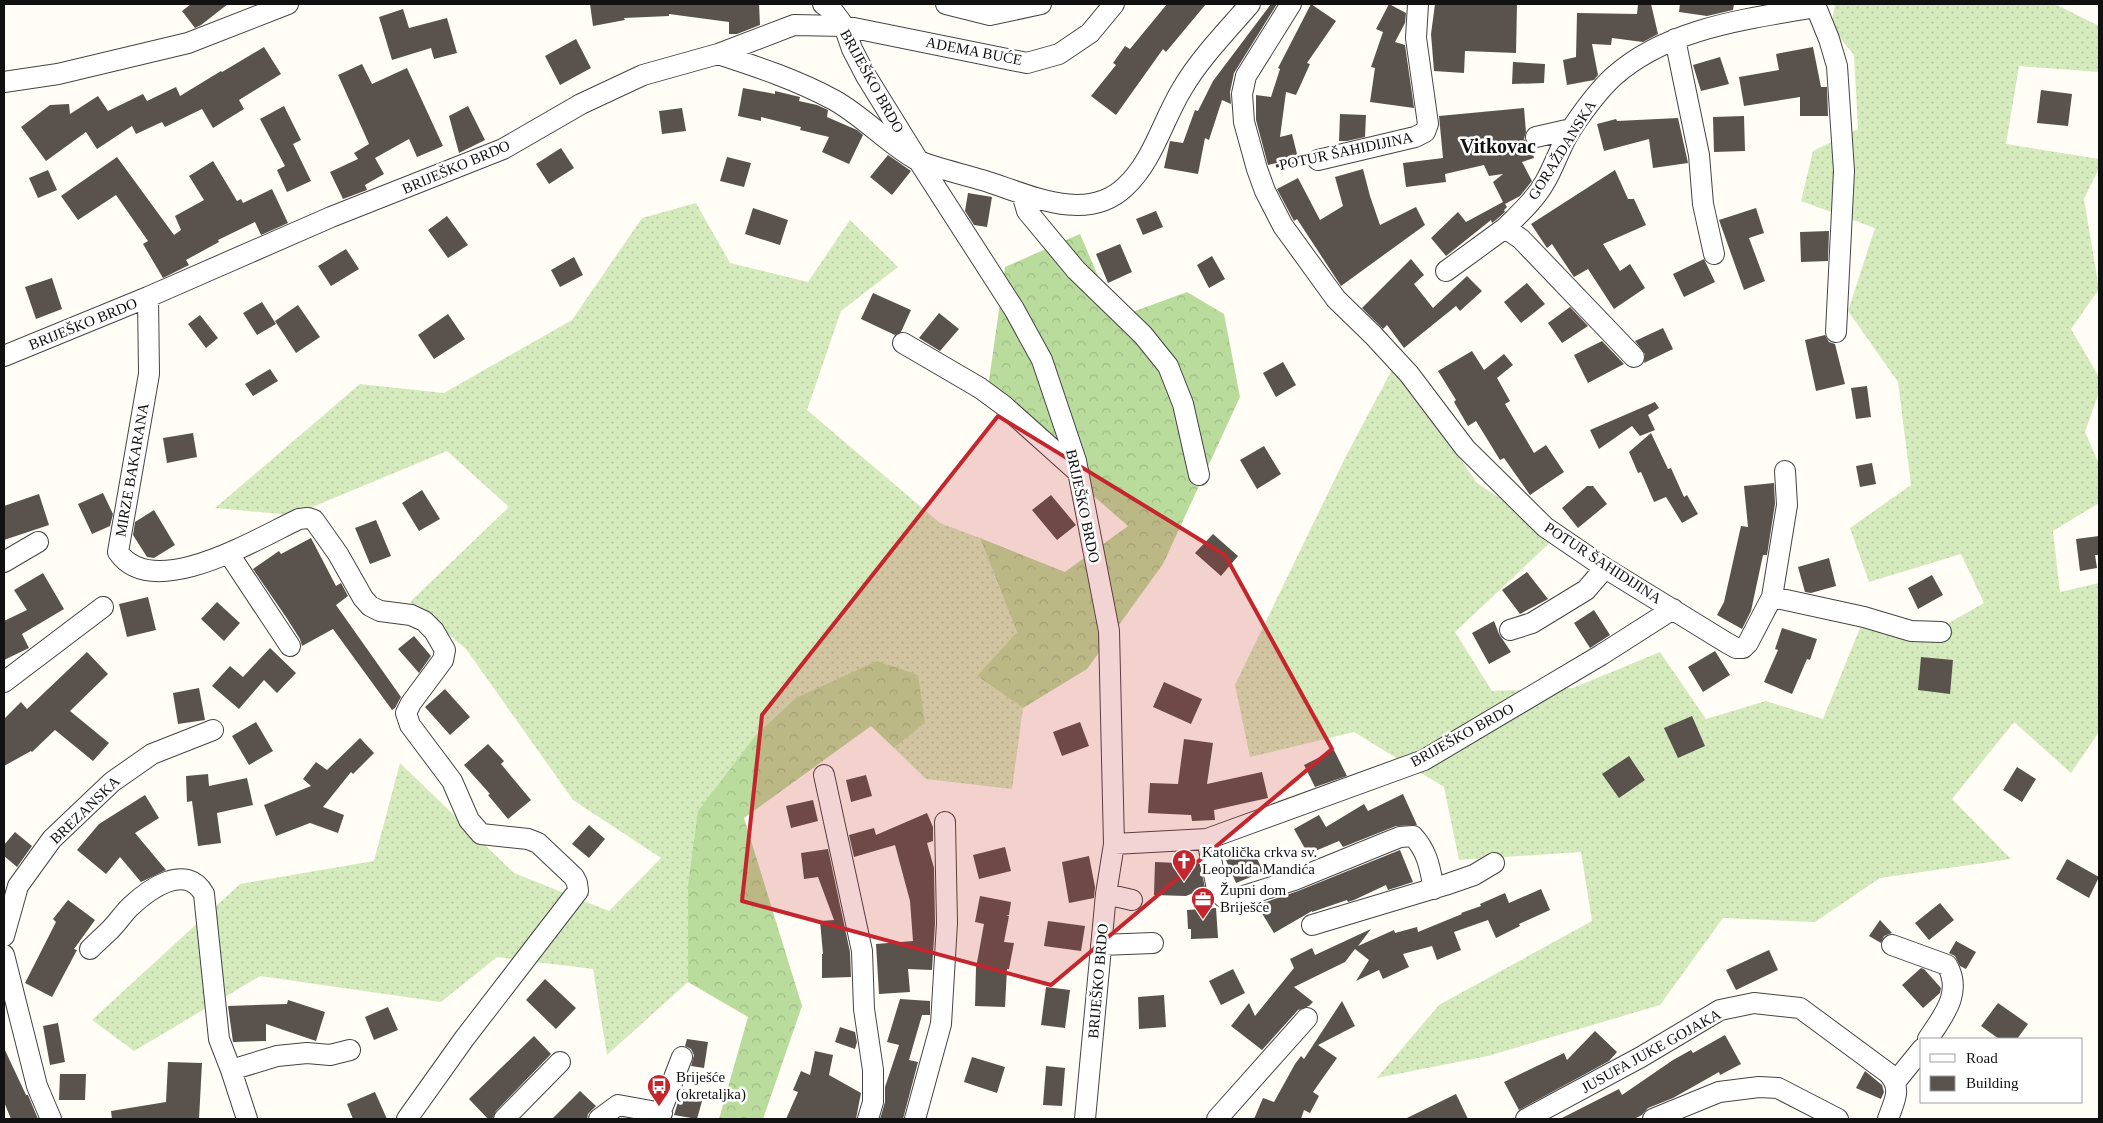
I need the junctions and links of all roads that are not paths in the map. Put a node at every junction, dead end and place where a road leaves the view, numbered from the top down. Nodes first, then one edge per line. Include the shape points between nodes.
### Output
1 (288, 4) edge
2 (823, 4) edge
3 (946, 4) edge
4 (1041, 4) edge
5 (1114, 4) edge
6 (1250, 4) edge
7 (1291, 4) edge
8 (1418, 4) edge
9 (1816, 5) edge
10 (844, 26) junction
11 (1675, 39) junction
12 (718, 54) junction
13 (4, 82) edge
14 (1571, 129) junction
15 (1536, 137) dead end
16 (918, 160) junction
17 (1318, 160) road end
18 (1022, 194) junction
19 (1505, 228) junction
20 (1714, 254) dead end
21 (1446, 271) dead end
22 (148, 297) junction
23 (1836, 332) dead end
24 (903, 343) dead end
25 (4, 356) edge
26 (1634, 357) dead end
27 (1785, 471) dead end
28 (1079, 473) junction
29 (1199, 475) dead end
30 (38, 542) dead end
31 (229, 554) junction
32 (4, 562) edge
33 (1605, 568) junction
34 (1772, 597) junction
35 (103, 607) dead end
36 (1673, 608) junction
37 (1510, 630) dead end
38 (1941, 632) dead end
39 (290, 646) dead end
40 (4, 682) edge
41 (213, 730) dead end
42 (824, 775) dead end
43 (945, 822) dead end
44 (1207, 839) junction
45 (1114, 844) junction
46 (1494, 863) dead end
47 (1434, 889) junction
48 (1106, 894) junction
49 (1132, 900) dead end
50 (1312, 925) dead end
51 (4, 936) edge
52 (1153, 943) dead end
53 (1892, 944) dead end
54 (1102, 945) junction
55 (90, 948) dead end
56 (4, 955) edge
57 (1307, 1018) dead end
58 (1929, 1038) edge
59 (350, 1050) dead end
60 (1920, 1051) edge
61 (682, 1057) dead end
62 (560, 1062) dead end
63 (232, 1070) junction
64 (1896, 1081) junction
65 (660, 1116) edge
66 (51, 1119) edge
67 (247, 1119) edge
68 (406, 1119) edge
69 (504, 1119) edge
70 (599, 1119) edge
71 (868, 1119) edge
72 (915, 1119) edge
73 (1085, 1119) edge
74 (1217, 1119) edge
75 (1526, 1119) edge
76 (1653, 1119) edge
77 (1838, 1119) edge
78 (1888, 1119) edge

1 - 13 street via 188,43 58,74
2 - 10 street
3 - 4 street via 990,15
5 - 10 street, ADEMA BUĆE via 1090,33 1059,54 1027,63
6 - 18 street via 1192,73 1141,170 1124,188 1105,200 1084,205 1060,204
7 - 33 street, POTUR ŠAHIDIJINA via 1246,76 1242,94 1244,122 1257,169 1283,226 1336,299 1409,374 1466,448 1545,527
8 - 17 street, POTUR ŠAHIDIJINA via 1416,38 1428,124 1425,132
9 - 11 street, GORAŽDANSKA
9 - 23 street via 1837,66 1843,162
10 - 12 street, BRIJEŠKO BRDO via 794,25
10 - 16 street, BRIJEŠKO BRDO via 866,76
11 - 14 street, GORAŽDANSKA via 1614,76
11 - 20 street
12 - 16 street via 770,70 835,101
12 - 22 street, BRIJEŠKO BRDO via 643,75 581,104 504,149 331,217
14 - 15 street
14 - 19 street, GORAŽDANSKA via 1545,183
16 - 18 street
16 - 28 street, BRIJEŠKO BRDO via 1014,309 1042,360
18 - 29 street via 1026,211 1076,270 1143,335 1168,366 1183,404
19 - 21 street, GORAŽDANSKA
19 - 26 street via 1521,239
22 - 25 street, BRIJEŠKO BRDO
22 - 31 street, MIRZE BAKARANA via 149,374 118,552 129,564 146,571 167,572
24 - 28 street via 980,388
27 - 34 street, POTUR ŠAHIDIJINA via 1787,505
28 - 45 street, BRIJEŠKO BRDO via 1109,631
30 - 32 street
31 - 39 street
31 - 68 street, MIRZE BAKARANA via 299,519 314,520 370,606 380,611 411,615 434,631 444,650 443,660 411,703 406,713 410,725 452,781 469,820 481,834 528,839 538,844 578,883 578,891
33 - 36 street, POTUR ŠAHIDIJINA
33 - 37 street via 1586,590 1532,624
34 - 36 street, POTUR ŠAHIDIJINA via 1743,648 1736,648
34 - 38 street via 1911,631
35 - 40 street
36 - 44 street, BRIJEŠKO BRDO via 1601,655 1424,760
41 - 51 street, BREZANSKA via 152,754 112,782 52,839 18,886
42 - 71 street via 862,951 864,1009 872,1070 872,1102
43 - 72 street via 947,923 941,1024
44 - 45 street, BRIJEŠKO BRDO
44 - 47 street via 1217,889 1223,897 1234,899 1294,880 1385,842 1413,836 1427,856
45 - 48 street, BRIJEŠKO BRDO
46 - 47 street via 1474,875
47 - 50 street
48 - 49 street
48 - 54 street, BRIJEŠKO BRDO
52 - 54 street
53 - 58 street via 1947,965 1952,974 1952,1001
54 - 73 street, BRIJEŠKO BRDO
55 - 63 street via 153,888 172,879 184,879 200,887 204,894 219,1040
56 - 66 street via 37,1086
57 - 74 street
59 - 63 street via 330,1056 307,1053 277,1056
60 - 64 street
61 - 65 street
62 - 69 street
63 - 67 street
64 - 75 street, JUSUFA JUKE GOJAKA via 1800,1008 1754,1003 1720,1010 1642,1057
64 - 78 street via 1897,1092
65 - 70 street via 618,1105
76 - 77 street via 1719,1092 1759,1087 1778,1088

